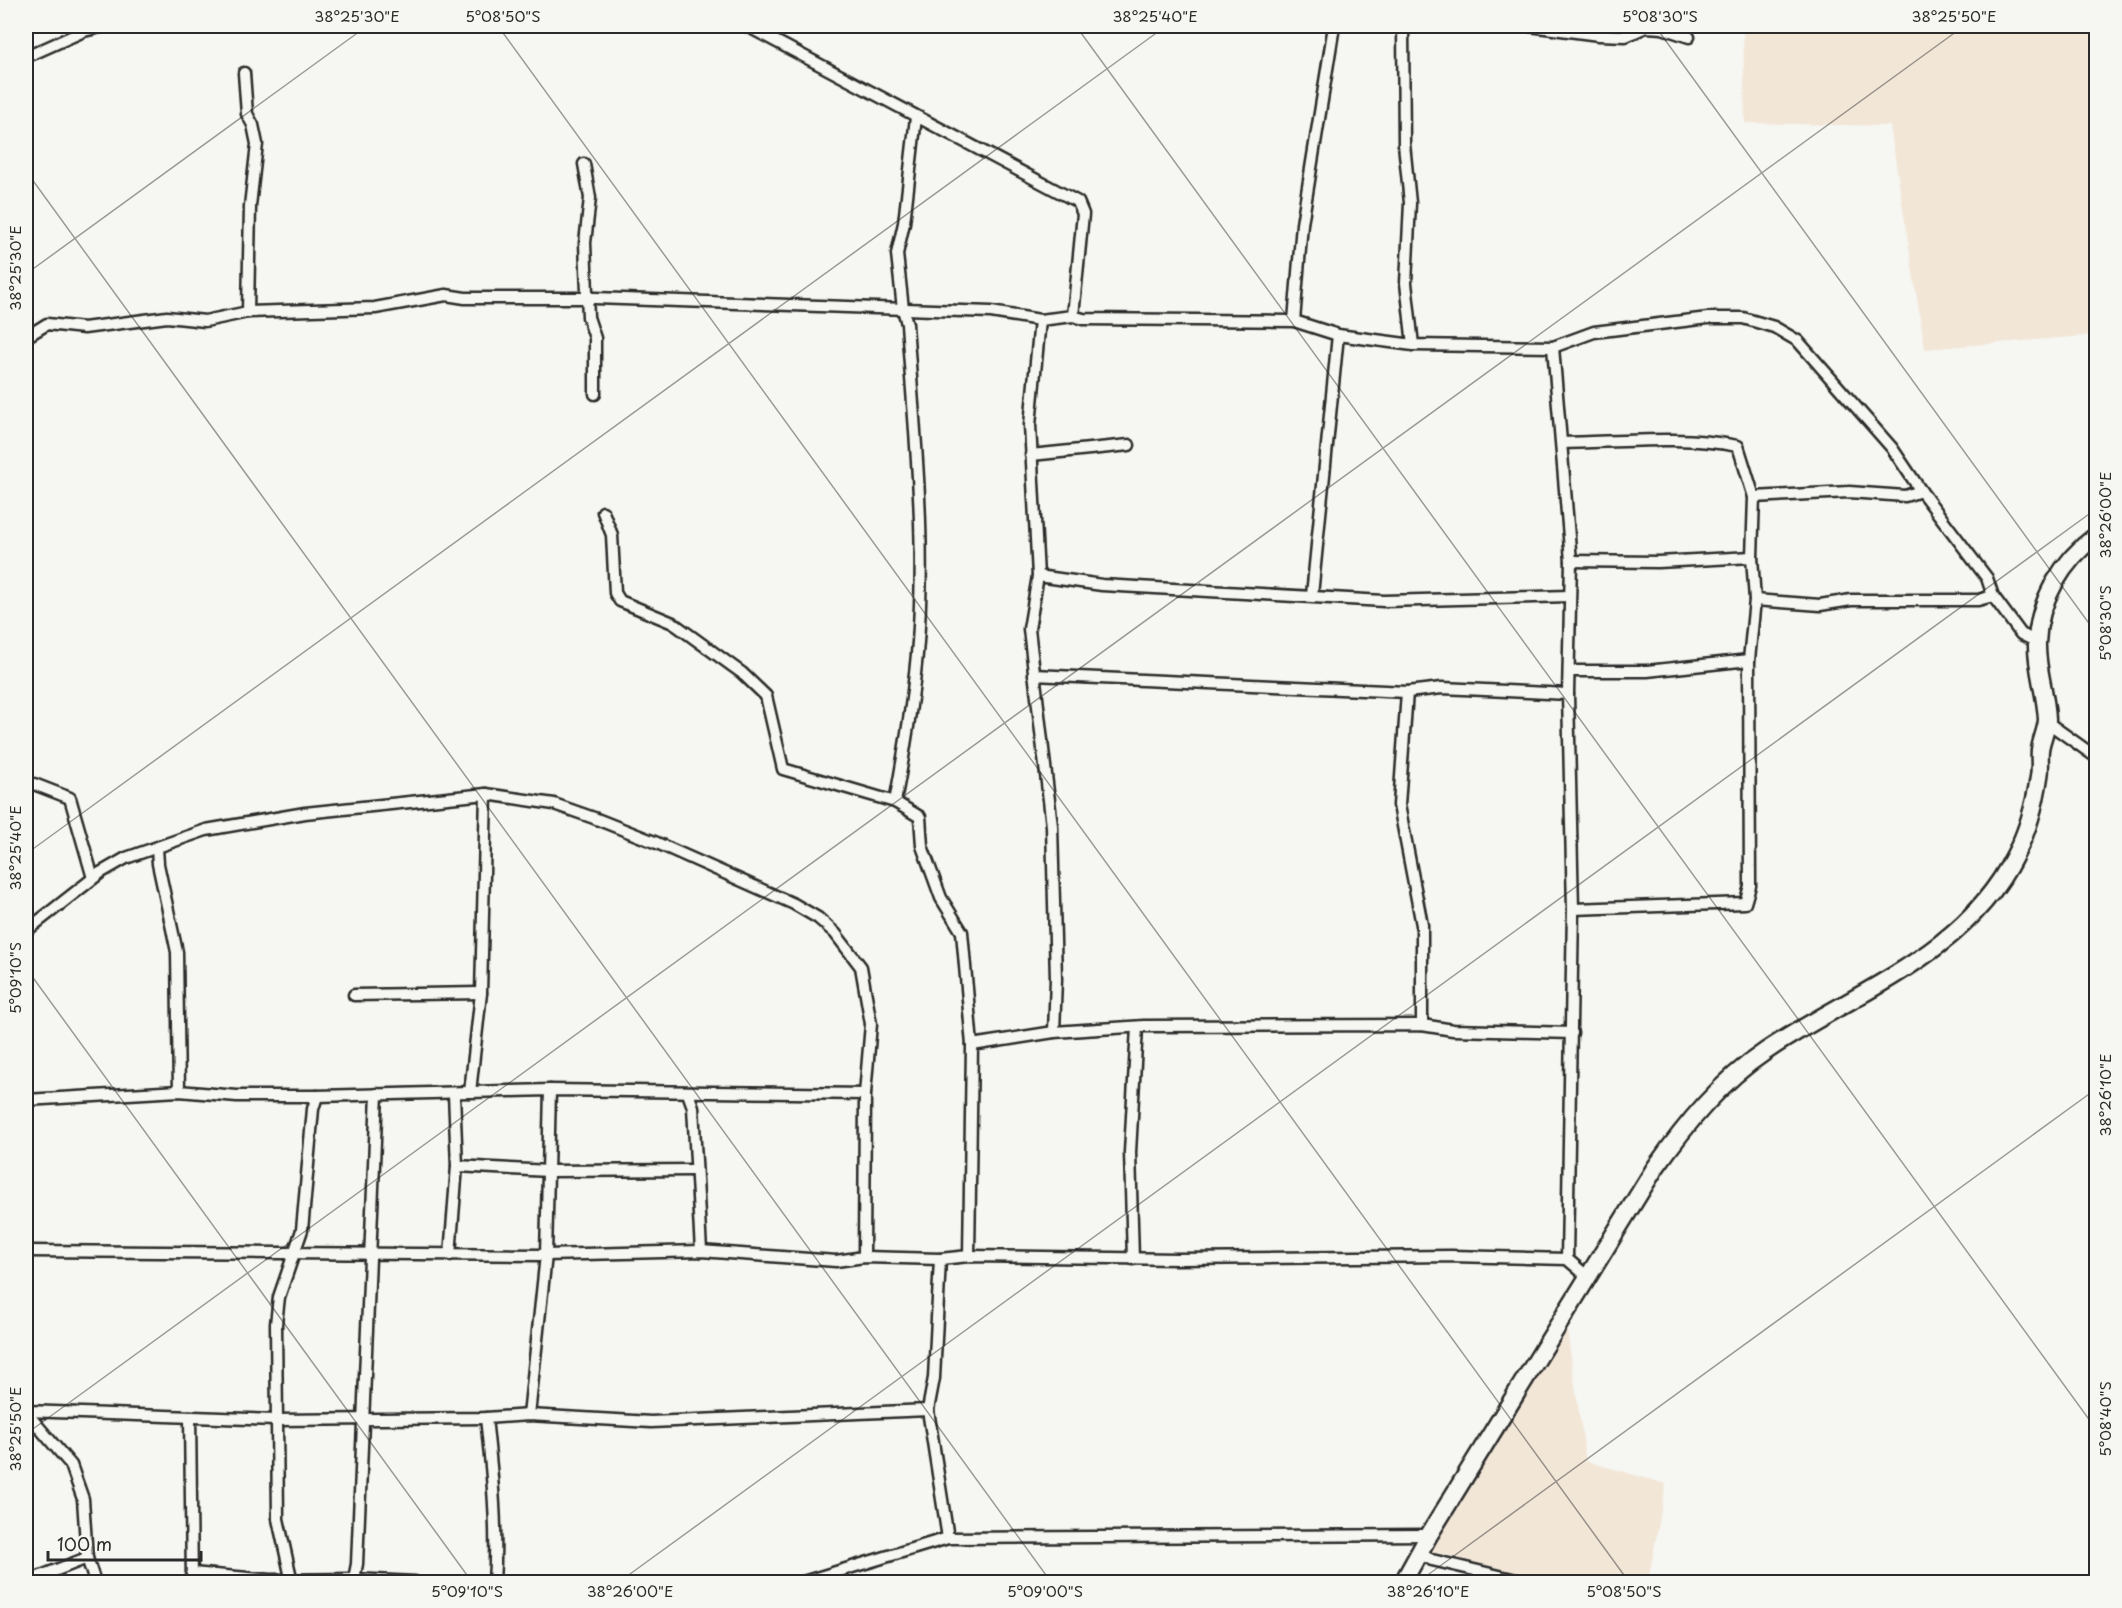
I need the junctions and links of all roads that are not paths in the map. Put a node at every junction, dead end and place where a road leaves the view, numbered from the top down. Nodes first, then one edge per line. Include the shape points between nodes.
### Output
1 (105, 26) edge
2 (747, 26) edge
3 (1334, 26) edge
4 (1402, 26) edge
5 (1530, 26) edge
6 (1689, 37) dead end
7 (26, 57) edge
8 (244, 73) dead end
9 (916, 117) junction
10 (584, 164) dead end
11 (587, 298) junction
12 (903, 309) junction
13 (248, 312) junction
14 (1073, 316) junction
15 (1040, 320) junction
16 (1294, 321) junction
17 (1338, 335) junction
18 (26, 337) edge
19 (1413, 345) junction
20 (1553, 347) junction
21 (595, 394) dead end
22 (1562, 443) junction
23 (1129, 445) dead end
24 (1031, 455) junction
25 (1921, 491) junction
26 (1754, 497) junction
27 (603, 512) dead end
28 (2097, 536) edge
29 (1752, 557) junction
30 (1570, 561) junction
31 (1038, 576) junction
32 (1312, 595) junction
33 (1569, 596) junction
34 (1993, 596) junction
35 (1755, 600) junction
36 (2037, 642) junction
37 (1749, 660) junction
38 (1569, 671) junction
39 (1034, 675) junction
40 (1407, 692) junction
41 (1568, 694) junction
42 (2047, 722) junction
43 (2096, 755) edge
44 (26, 787) edge
45 (486, 794) junction
46 (896, 802) junction
47 (157, 848) junction
48 (93, 878) junction
49 (1573, 909) junction
50 (26, 931) edge
51 (481, 993) junction
52 (354, 995) dead end
53 (1422, 1025) junction
54 (1137, 1026) junction
55 (1054, 1032) junction
56 (1572, 1033) junction
57 (972, 1045) junction
58 (550, 1090) junction
59 (178, 1091) junction
60 (470, 1092) junction
61 (688, 1093) junction
62 (376, 1094) junction
63 (454, 1094) junction
64 (865, 1094) junction
65 (317, 1096) junction
66 (26, 1100) edge
67 (456, 1166) junction
68 (696, 1170) junction
69 (549, 1171) junction
70 (26, 1251) edge
71 (701, 1251) junction
72 (296, 1254) junction
73 (370, 1254) junction
74 (450, 1255) junction
75 (546, 1256) junction
76 (969, 1256) junction
77 (864, 1257) junction
78 (940, 1259) junction
79 (1133, 1259) junction
80 (1567, 1259) junction
81 (1588, 1277) junction
82 (928, 1410) junction
83 (26, 1411) edge
84 (529, 1414) junction
85 (190, 1417) junction
86 (363, 1418) junction
87 (486, 1418) junction
88 (275, 1420) junction
89 (1429, 1535) junction
90 (948, 1538) junction
91 (1418, 1552) junction
92 (87, 1558) junction
93 (192, 1578) edge
94 (354, 1579) junction
95 (292, 1580) edge
96 (26, 1582) edge
97 (95, 1582) edge
98 (415, 1582) edge
99 (494, 1582) edge
100 (803, 1582) edge
101 (1403, 1582) edge
102 (1525, 1582) edge

1 - 7 street via 84,31
2 - 9 street
3 - 16 street via 1302,224
4 - 19 street via 1404,144 1410,203 1406,282
5 - 6 street via 1626,36 1646,27 1662,28
8 - 13 street via 247,114 254,125 257,144 250,206
9 - 12 street via 897,254
9 - 14 street via 1078,202 1083,214
10 - 11 street via 590,198 585,243
11 - 12 street
11 - 13 street via 446,295 375,308
11 - 21 street via 594,338
12 - 15 street via 991,312
12 - 46 street via 918,477 919,625
13 - 18 street via 204,321 166,317 84,328 47,324
14 - 15 street
14 - 16 street
15 - 24 street via 1029,425
16 - 17 street
17 - 19 street
17 - 32 street
19 - 20 street
20 - 22 street
20 - 25 street via 1594,332 1708,318 1743,318 1774,327 1798,341 1893,448
22 - 26 street via 1738,446
22 - 30 street
23 - 24 street
24 - 31 street
25 - 26 street via 1905,496 1849,492
25 - 34 street via 1988,578
26 - 29 street
27 - 46 street via 612,535 615,593 620,601 672,622 742,673 766,696 783,769
28 - 36 highway via 2068,562 2047,593
29 - 30 street
29 - 35 street
30 - 33 street
31 - 32 street via 1102,585
31 - 39 street via 1029,629
32 - 33 street via 1384,601
33 - 38 street
34 - 35 street via 1978,600 1851,600 1820,605
34 - 36 street via 2021,634
35 - 37 street
36 - 42 highway
37 - 38 street via 1647,671
37 - 49 street via 1750,886 1745,903
38 - 41 street
39 - 40 street
39 - 55 street via 1052,826
40 - 41 street via 1442,688
40 - 53 street via 1399,805 1422,925
41 - 49 street
42 - 43 street
42 - 81 highway via 2031,817 2016,854 1991,897 1955,933 1903,970 1766,1051 1719,1090 1678,1135
44 - 48 street via 34,784 70,798
45 - 47 street via 305,813 206,830
45 - 51 street
45 - 64 street via 554,804 594,818 741,880 818,918 835,933 861,968 871,1024
46 - 57 street via 920,817 922,846 941,898 962,932
47 - 48 street via 126,858
47 - 59 street via 177,952
48 - 50 street
49 - 56 street
51 - 52 street
51 - 60 street
53 - 54 street
53 - 56 street via 1453,1030
54 - 55 street
54 - 79 street via 1130,1152
55 - 57 street
56 - 80 street
57 - 76 street
58 - 60 street
58 - 61 street
58 - 69 street
59 - 65 street
59 - 66 street
60 - 63 street
61 - 64 street
61 - 68 street via 693,1107
62 - 63 street
62 - 65 street
62 - 73 street
63 - 67 street
64 - 77 street
65 - 72 street
67 - 69 street
67 - 74 street
68 - 69 street
68 - 71 street
69 - 75 street
70 - 72 street
71 - 75 street
71 - 77 street via 836,1261
72 - 73 street
72 - 88 street via 279,1297
73 - 74 street
73 - 86 street
74 - 75 street
75 - 84 street
76 - 78 street
76 - 79 street
77 - 78 street
78 - 82 street via 934,1378
79 - 80 street
80 - 81 street
81 - 89 highway
82 - 84 street via 651,1422
82 - 90 street
83 - 85 street
83 - 92 street via 72,1465 83,1499
84 - 87 street
85 - 88 street
85 - 93 street
86 - 87 street
86 - 88 street
86 - 94 street
87 - 99 street via 495,1517
88 - 95 street via 278,1519
89 - 90 street
89 - 91 highway
90 - 100 street
91 - 101 highway
91 - 102 street via 1432,1560
92 - 96 street
92 - 97 street
93 - 95 street
94 - 95 street
94 - 98 street

